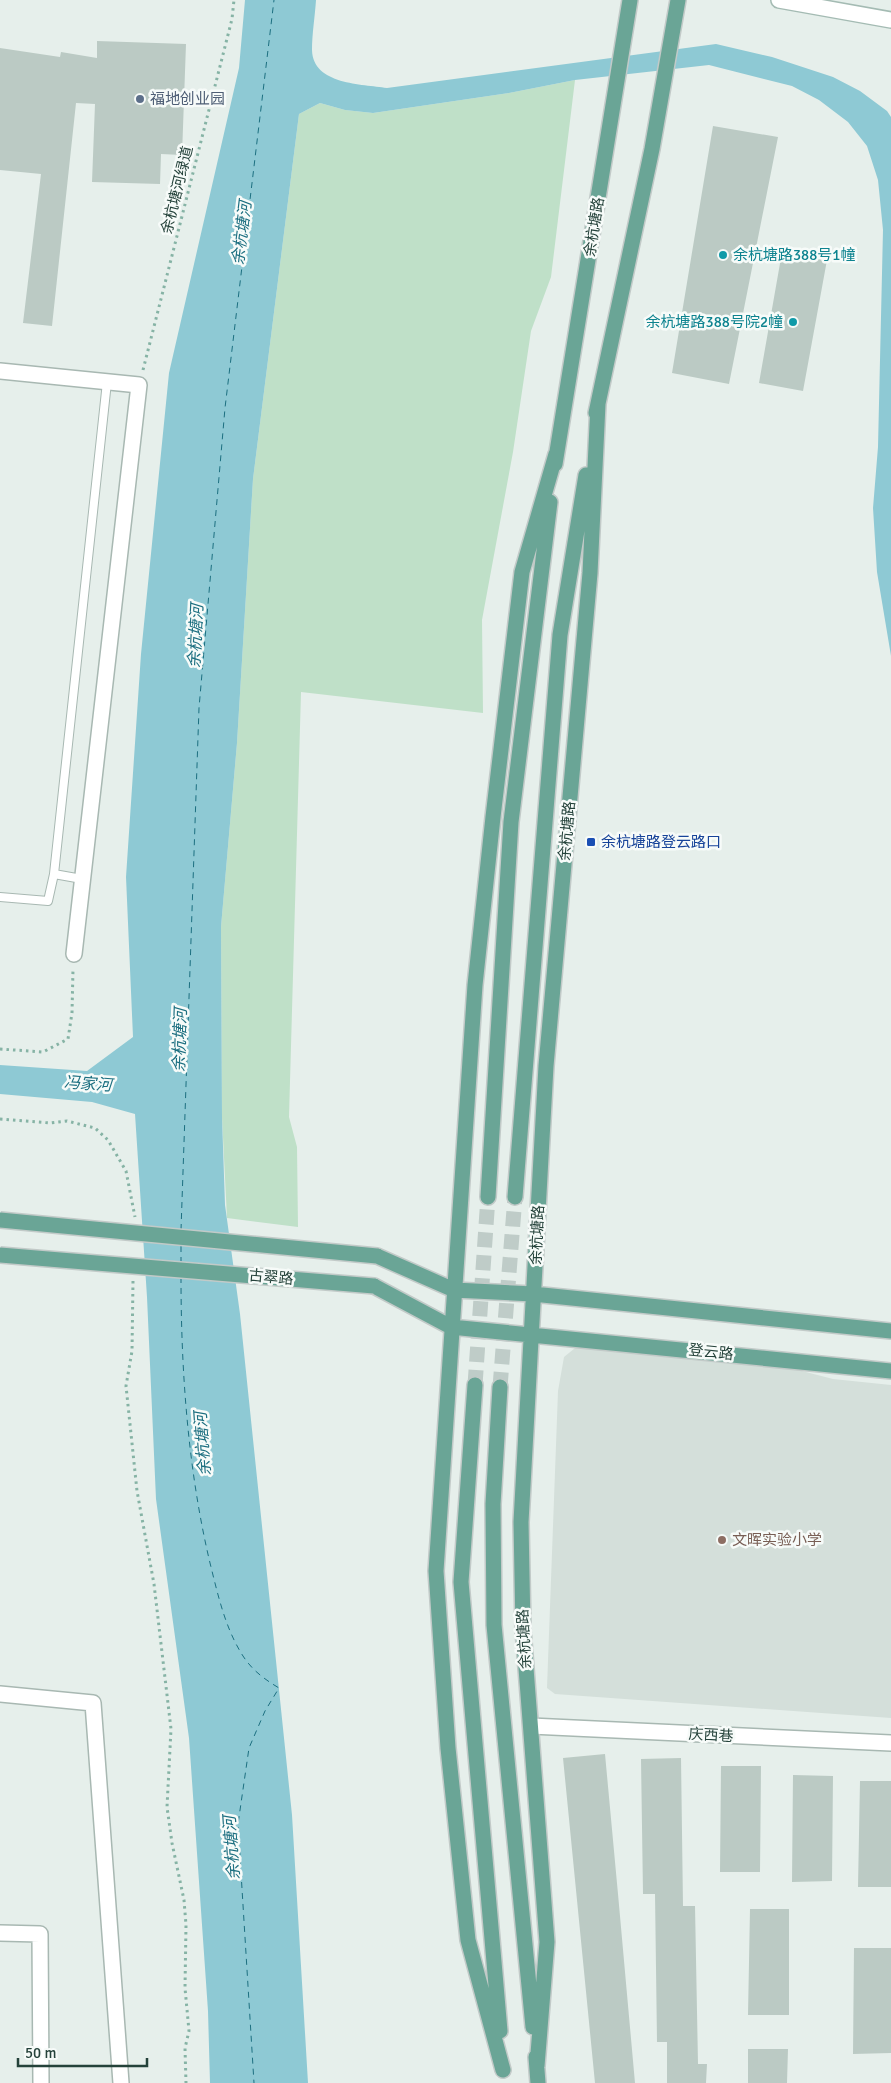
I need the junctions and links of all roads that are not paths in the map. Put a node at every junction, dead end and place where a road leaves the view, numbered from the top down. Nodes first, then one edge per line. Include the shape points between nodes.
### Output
1 (630, 0) edge
2 (678, 0) edge
3 (778, 0) edge
4 (891, 20) edge
5 (0, 371) edge
6 (107, 382) junction
7 (598, 404) junction
8 (556, 454) junction
9 (54, 874) junction
10 (82, 879) junction
11 (0, 897) edge
12 (74, 954) road end
13 (488, 1197) tunnel mouth
14 (515, 1197) tunnel mouth
15 (0, 1220) edge
16 (0, 1255) edge
17 (454, 1290) junction
18 (533, 1294) junction
19 (451, 1327) junction
20 (891, 1331) edge
21 (532, 1334) junction
22 (891, 1371) edge
23 (475, 1385) tunnel mouth
24 (500, 1387) tunnel mouth
25 (0, 1694) edge
26 (531, 1726) junction
27 (891, 1743) edge
28 (0, 1933) edge
29 (537, 2066) junction
30 (503, 2077) edge
31 (41, 2083) edge
32 (122, 2083) edge
33 (538, 2083) edge

1 - 8 main road, 余杭塘路
2 - 7 main road, 余杭塘路 via 652,149
3 - 4 street
5 - 6 street
6 - 9 lane
6 - 10 street via 139,385
7 - 14 main road, 余杭塘路 via 560,635
7 - 18 main road, 余杭塘路 via 590,573 546,1066
8 - 13 main road, 余杭塘路 via 511,822
8 - 17 main road, 余杭塘路 via 522,572 475,984
9 - 10 lane
9 - 11 lane via 48,901
10 - 12 street
15 - 17 main road, 古翠路, bridge via 377,1256
16 - 19 main road, 古翠路, bridge via 374,1286
17 - 18 main road, 古翠路
17 - 19 main road, 余杭塘路
18 - 20 main road
18 - 21 main road, 余杭塘路
19 - 21 main road, 古翠路
19 - 30 main road, 余杭塘路 via 436,1571 448,1748 468,1940
21 - 22 main road, 登云路
21 - 26 main road, 余杭塘路 via 521,1522 522,1629
23 - 30 main road, 余杭塘路 via 461,1582
24 - 29 main road, 余杭塘路 via 493,1504 494,1625
25 - 32 street via 93,1703
26 - 27 street, 庆西巷
26 - 29 main road, 余杭塘路 via 547,1942
28 - 31 street via 40,1934
29 - 33 main road, 余杭塘路

